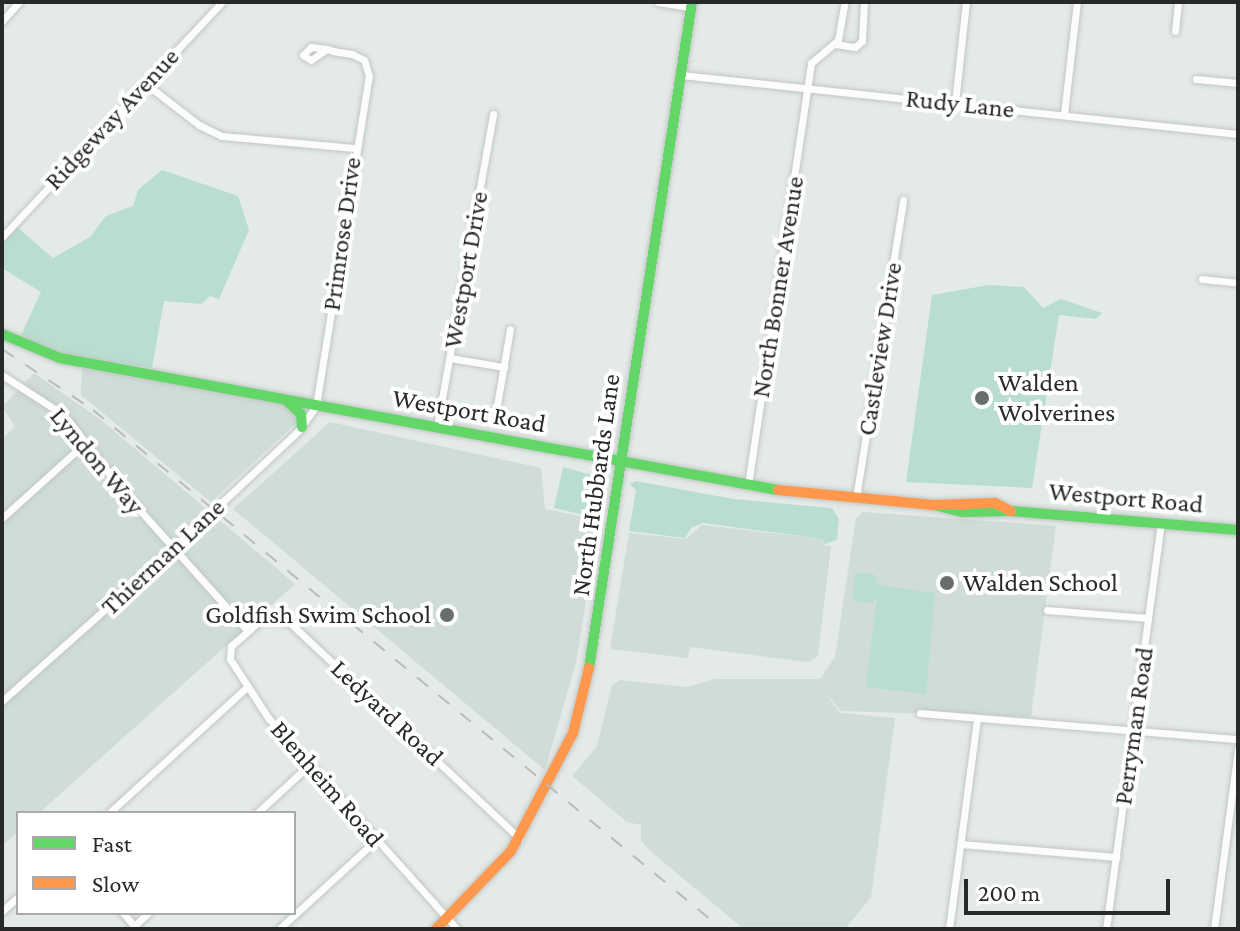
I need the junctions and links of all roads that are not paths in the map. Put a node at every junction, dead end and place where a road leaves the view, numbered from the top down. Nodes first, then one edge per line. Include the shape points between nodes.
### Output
1 (222, 2) edge
2 (658, 2) edge
3 (845, 2) edge
4 (864, 2) edge
5 (966, 2) edge
6 (1077, 2) edge
7 (1178, 2) edge
8 (16, 3) edge
9 (692, 5) edge
10 (2, 21) edge
11 (1175, 31) dead end
12 (835, 44) junction
13 (327, 49) dead end
14 (681, 75) junction
15 (1196, 79) dead end
16 (1238, 83) edge
17 (146, 84) junction
18 (809, 88) junction
19 (955, 103) junction
20 (493, 114) dead end
21 (1064, 114) junction
22 (1238, 134) edge
23 (354, 148) junction
24 (903, 200) dead end
25 (4, 231) edge
26 (1202, 279) dead end
27 (1238, 283) edge
28 (510, 329) dead end
29 (2, 334) edge
30 (450, 358) junction
31 (504, 367) junction
32 (2, 375) edge
33 (286, 401) junction
34 (316, 406) junction
35 (496, 411) dead end
36 (437, 426) junction
37 (302, 427) junction
38 (86, 442) junction
39 (620, 465) junction
40 (748, 485) junction
41 (856, 498) junction
42 (2, 518) edge
43 (1161, 523) junction
44 (1238, 530) edge
45 (173, 547) junction
46 (1047, 610) dead end
47 (1148, 618) junction
48 (247, 630) junction
49 (247, 687) junction
50 (2, 701) edge
51 (920, 713) dead end
52 (977, 718) junction
53 (1133, 731) junction
54 (1238, 739) edge
55 (1238, 749) edge
56 (309, 765) junction
57 (111, 811) edge
58 (259, 811) edge
59 (519, 838) junction
60 (376, 840) junction
61 (961, 844) junction
62 (1116, 857) junction
63 (296, 913) edge
64 (294, 915) edge
65 (448, 919) junction
66 (279, 929) edge
67 (436, 929) edge
68 (457, 929) edge
69 (949, 929) edge
70 (1106, 929) edge
71 (1214, 929) edge

1 - 17 street, Ridgeway Avenue
2 - 9 street
3 - 12 street
4 - 12 street via 862,41 855,47
5 - 19 street
6 - 21 street
7 - 11 street
8 - 10 street
9 - 14 main road, North Hubbards Lane
12 - 18 street, North Bonner Avenue via 811,63
13 - 23 street, Primrose Drive via 359,56 369,76
14 - 18 street, Rudy Lane
14 - 39 main road, North Hubbards Lane
15 - 16 street
17 - 23 street via 222,136
17 - 25 street, Ridgeway Avenue
18 - 19 street, Rudy Lane
18 - 40 street, North Bonner Avenue
19 - 21 street, Rudy Lane
20 - 30 street, Westport Drive
21 - 22 street, Rudy Lane
23 - 34 street, Primrose Drive
24 - 41 street, Castleview Drive
26 - 27 street
28 - 31 street
29 - 33 main road, Westport Road via 60,358
30 - 31 street
30 - 36 street, Westport Drive
31 - 35 street
32 - 38 street, Lyndon Way via 54,406
33 - 34 main road, Westport Road
33 - 37 main road via 301,414
34 - 36 main road, Westport Road
34 - 37 street, Thierman Lane
36 - 39 main road, Westport Road
37 - 45 street, Thierman Lane
38 - 42 street
38 - 45 street, Lyndon Way
39 - 40 main road, Westport Road
39 - 59 main road, North Hubbards Lane via 584,701
40 - 41 main road, Westport Road
41 - 43 main road, Westport Road via 933,505 956,500 1000,504 1011,511
43 - 44 main road, Westport Road
43 - 47 street, Perryman Road
45 - 48 street, Lyndon Way
45 - 50 street, Thierman Lane
46 - 47 street
47 - 53 street, Perryman Road
48 - 49 street, Blenheim Road via 229,654
48 - 59 street, Ledyard Road via 271,616 289,622
49 - 56 street, Blenheim Road
49 - 57 street
51 - 52 street
52 - 53 street
52 - 61 street
53 - 54 street
53 - 62 street, Perryman Road
55 - 71 street
56 - 58 street
56 - 60 street, Blenheim Road
59 - 65 main road, North Hubbards Lane
60 - 63 street
60 - 65 street, Blenheim Road
61 - 62 street
61 - 69 street
62 - 70 street, Perryman Road
64 - 66 street
65 - 67 main road, North Hubbards Lane
65 - 68 street, Blenheim Road

